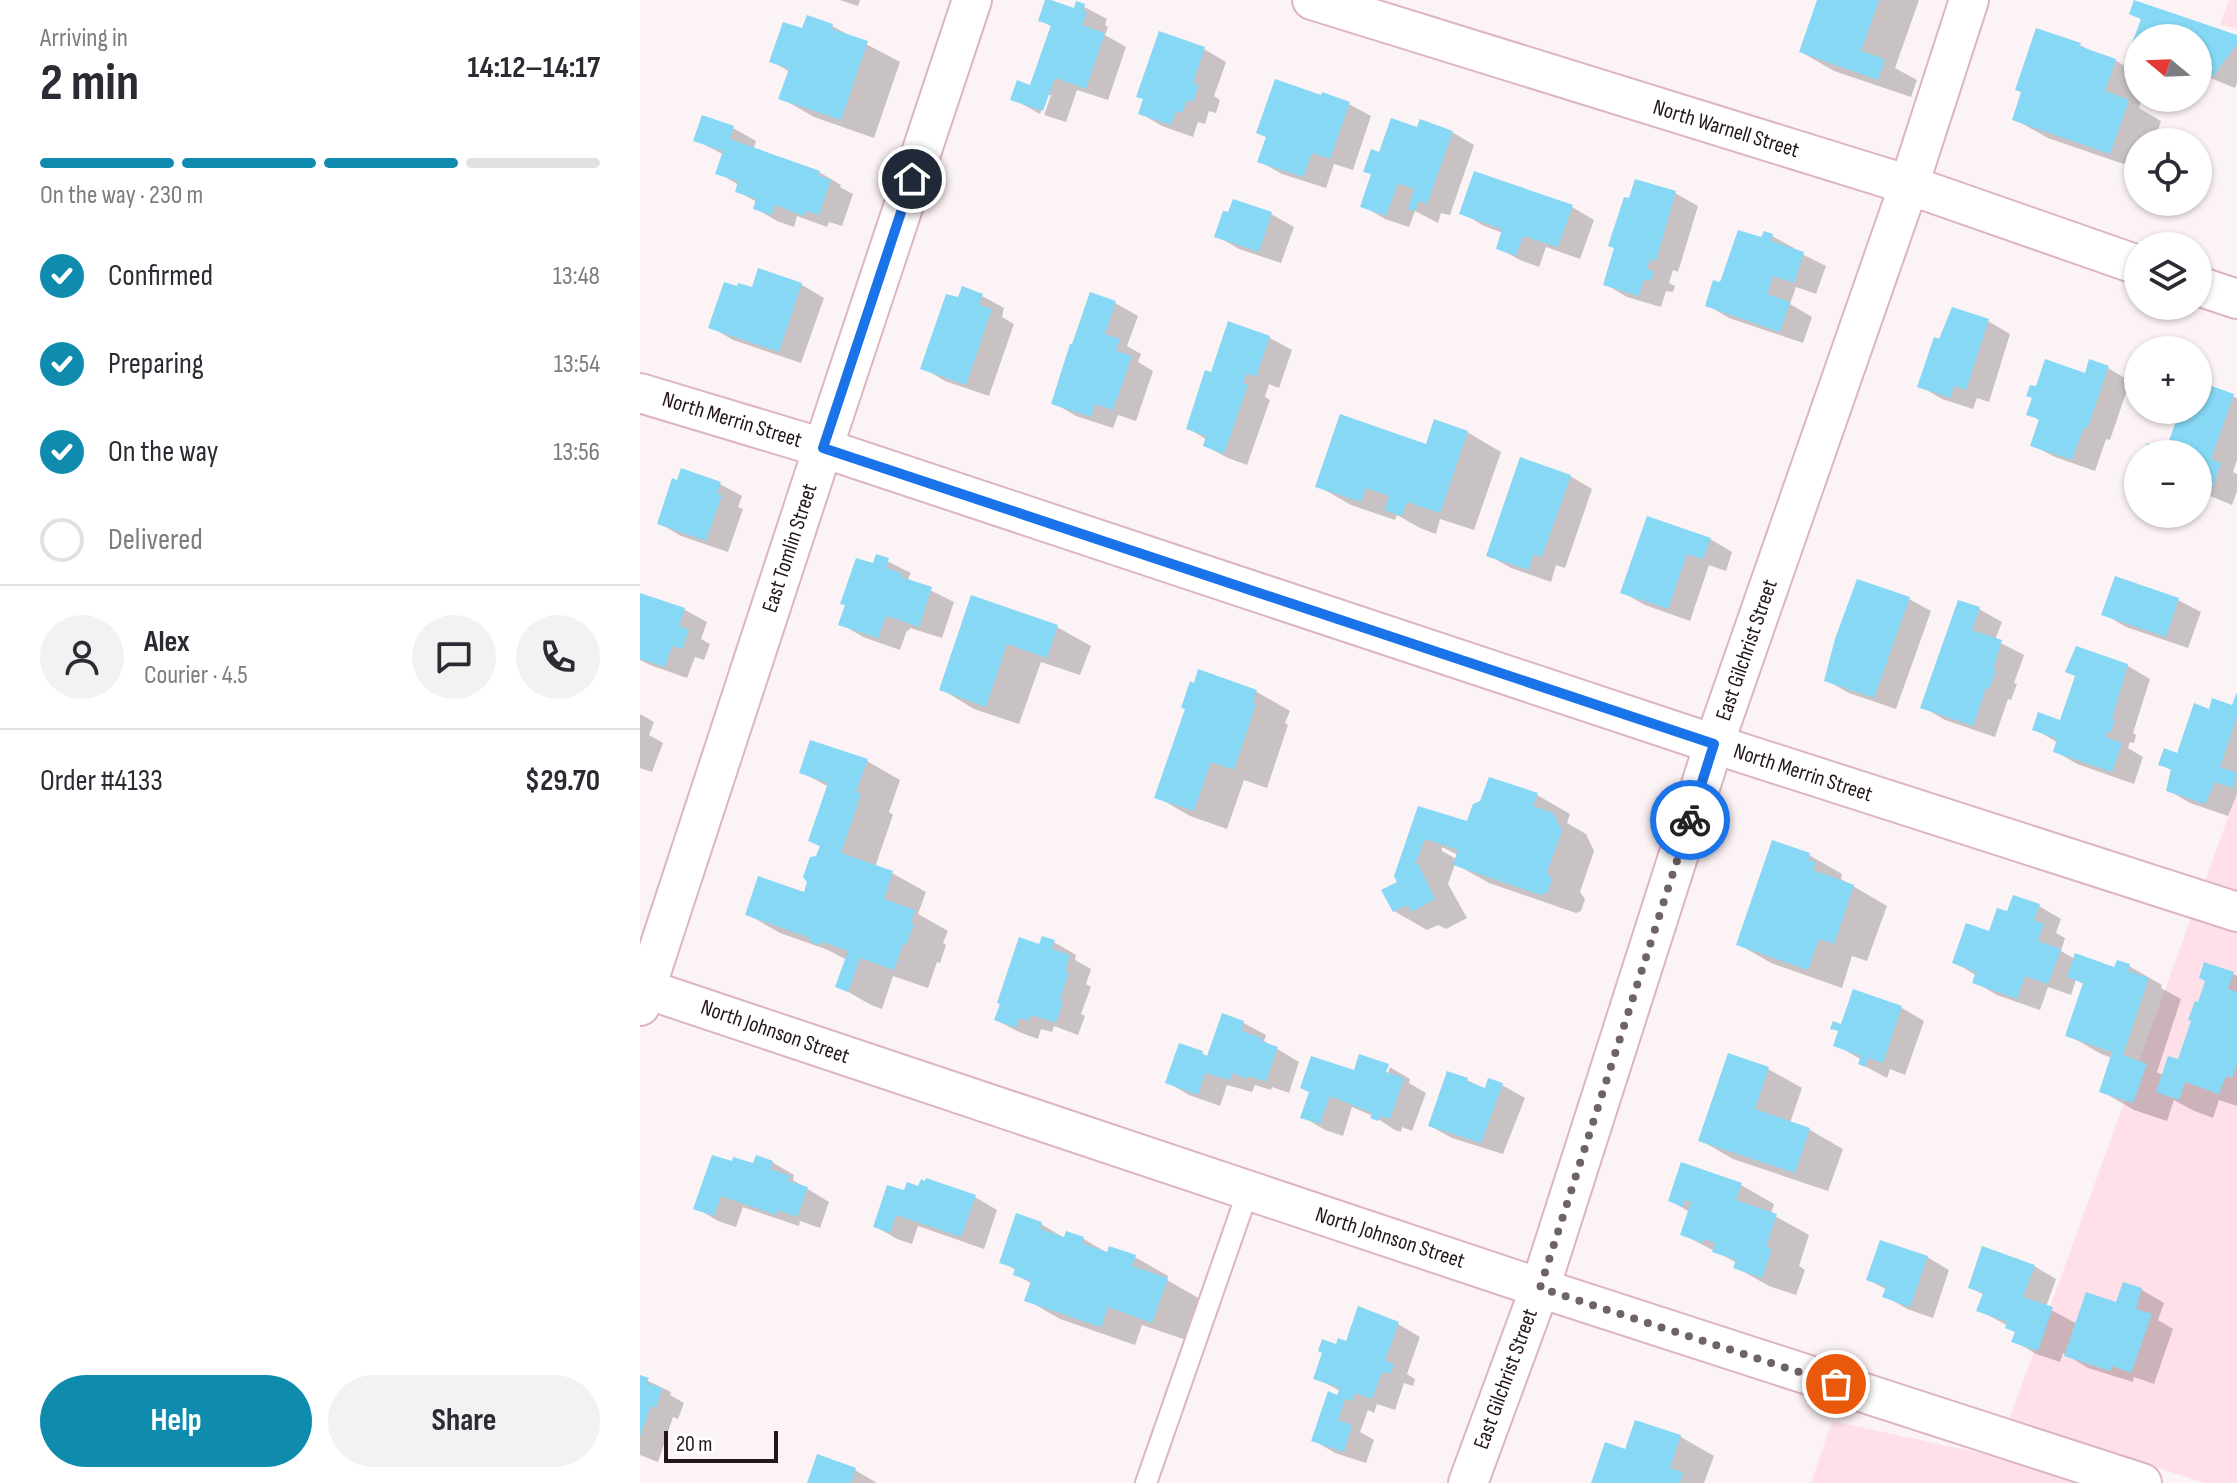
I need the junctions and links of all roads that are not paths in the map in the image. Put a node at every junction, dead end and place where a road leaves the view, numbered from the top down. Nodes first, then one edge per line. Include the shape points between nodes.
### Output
1 (972, 0) edge
2 (1312, 0) edge
3 (1969, 0) edge
4 (1909, 185) junction
5 (2124, 260) edge
6 (2212, 291) edge
7 (2237, 299) edge
8 (640, 393) edge
9 (823, 448) junction
10 (1714, 744) junction
11 (2237, 912) edge
12 (642, 994) edge
13 (1248, 1191) junction
14 (1540, 1288) junction
15 (2135, 1482) edge
16 (1146, 1483) edge
17 (1468, 1483) edge

1 - 9 street, East Tomlin Street
2 - 4 street, North Warnell Street
3 - 4 street, East Gilchrist Street
4 - 5 street, North Warnell Street
4 - 10 street, East Gilchrist Street
6 - 7 street
8 - 9 street, North Merrin Street
9 - 10 street, North Merrin Street
9 - 12 street, East Tomlin Street
10 - 11 street, North Merrin Street
10 - 14 street, East Gilchrist Street
12 - 13 street, North Johnson Street
13 - 14 street, North Johnson Street
13 - 16 lane
14 - 15 street, North Johnson Street
14 - 17 street, East Gilchrist Street

